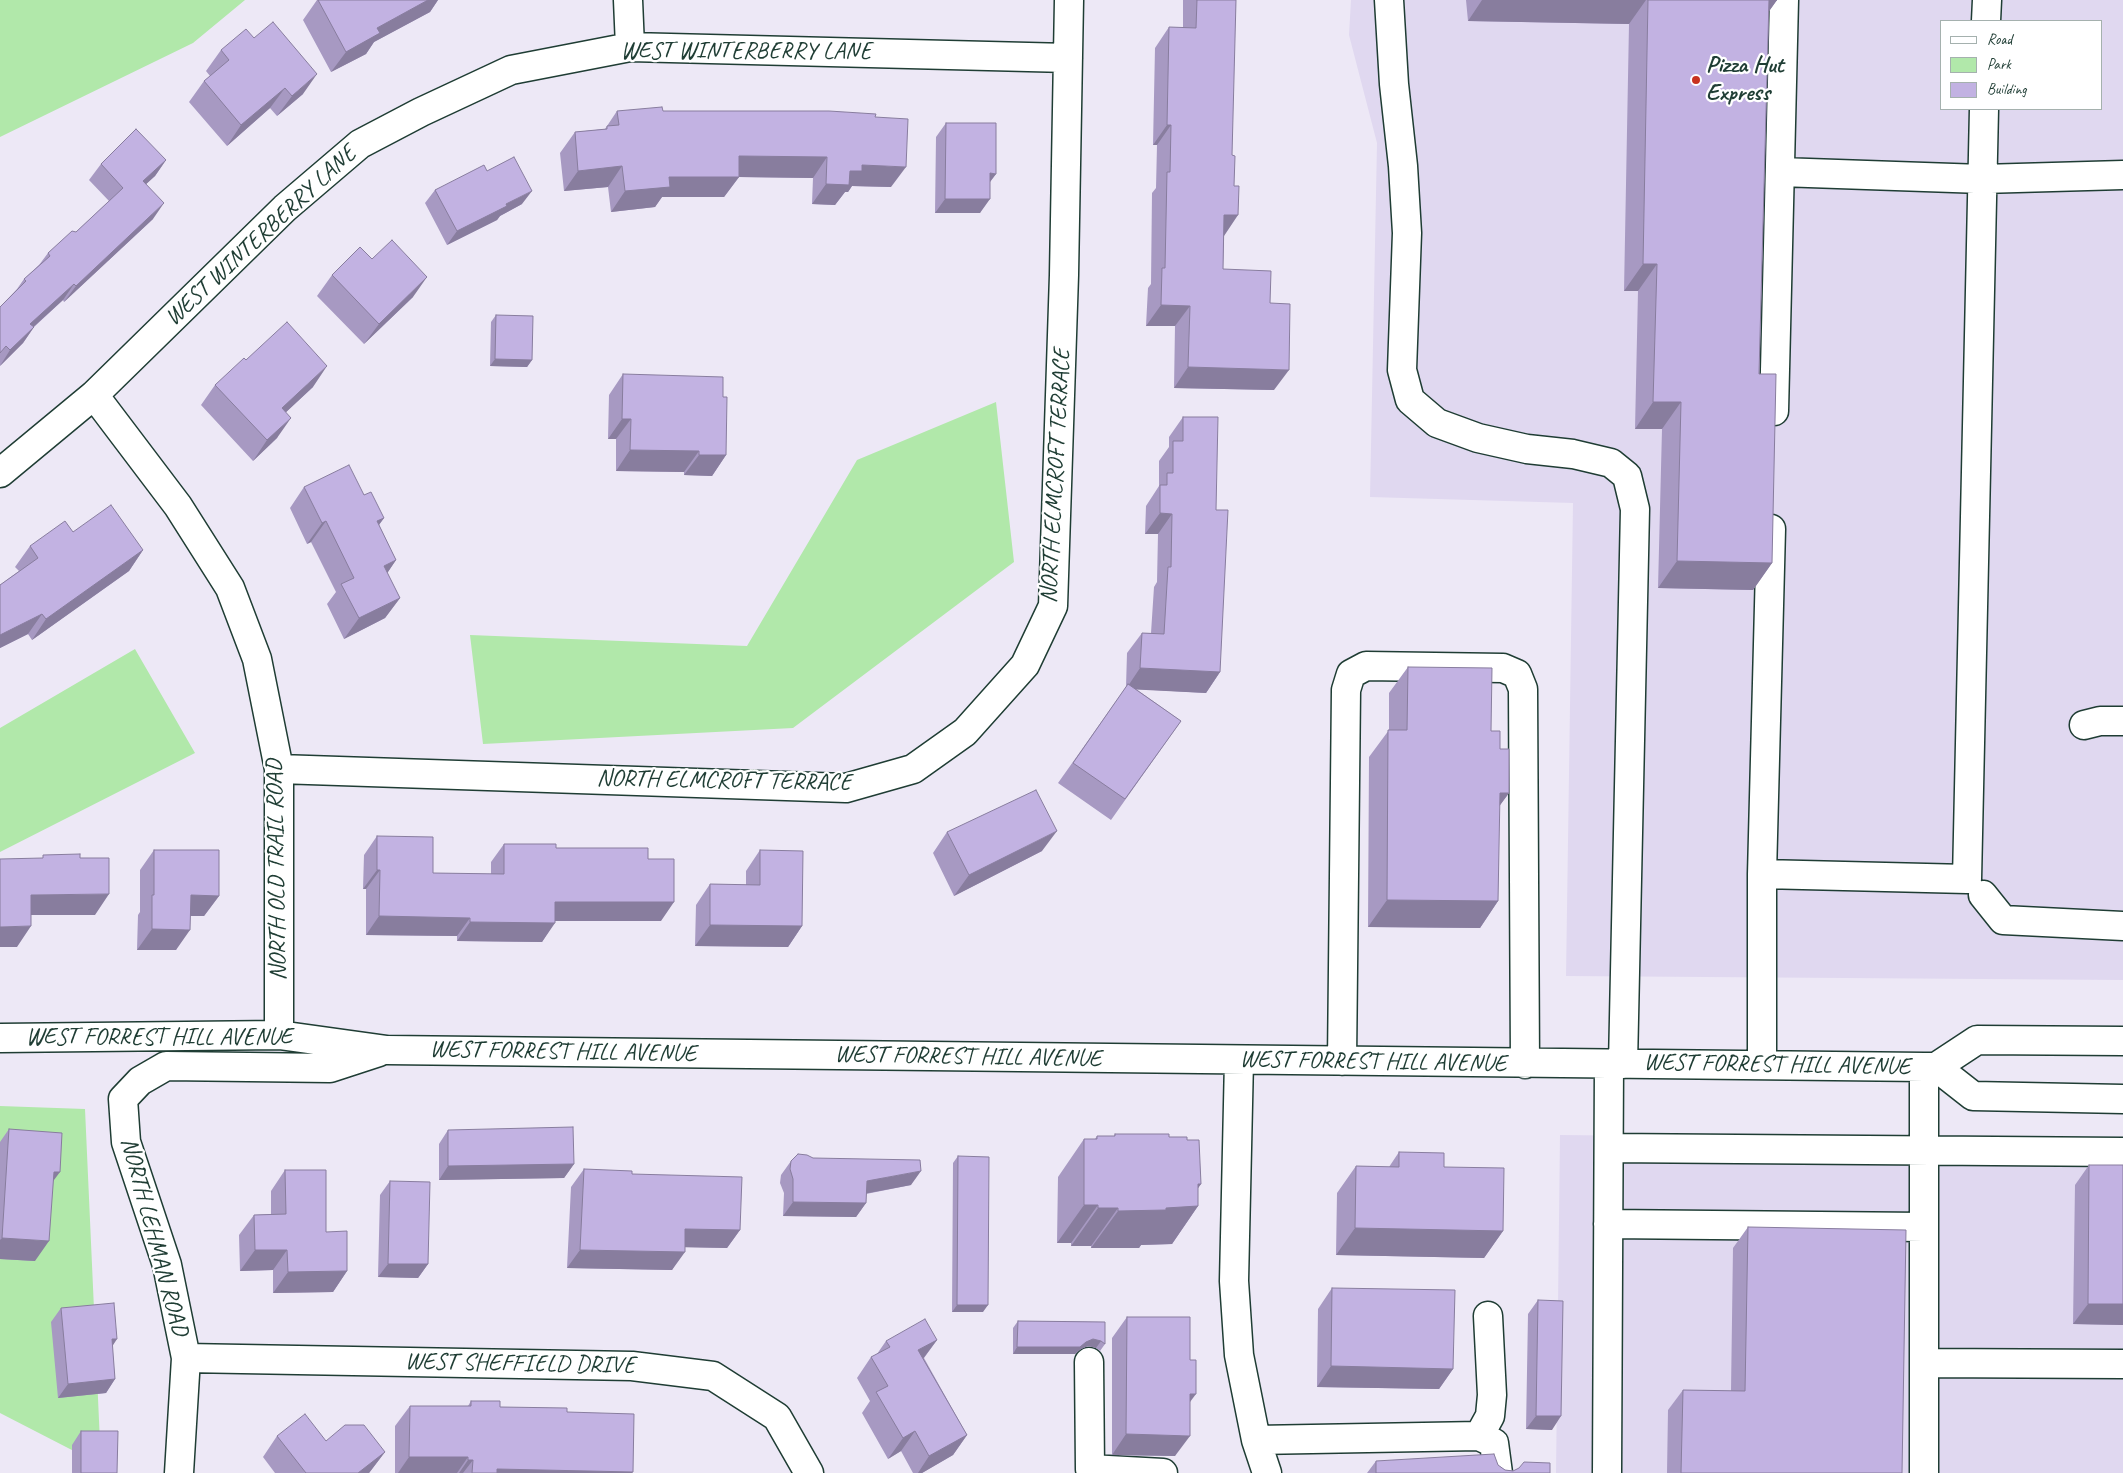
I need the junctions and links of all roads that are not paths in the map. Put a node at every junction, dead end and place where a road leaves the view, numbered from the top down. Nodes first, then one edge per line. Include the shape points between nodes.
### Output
1 (628, 0) edge
2 (1069, 0) edge
3 (1389, 0) edge
4 (1784, 0) edge
5 (1987, 0) edge
6 (1986, 20) edge
7 (630, 47) junction
8 (1068, 58) junction
9 (1984, 110) edge
10 (1780, 172) junction
11 (2123, 175) edge
12 (1982, 178) junction
13 (94, 395) junction
14 (1773, 439) edge
15 (0, 473) edge
16 (1771, 508) edge
17 (2123, 721) edge
18 (2084, 725) dead end
19 (278, 769) junction
20 (1762, 874) junction
21 (1983, 895) dead end
22 (2123, 926) edge
23 (279, 1035) junction
24 (0, 1038) edge
25 (2123, 1041) edge
26 (387, 1050) junction
27 (1239, 1060) junction
28 (1342, 1061) junction
29 (1525, 1064) junction
30 (1616, 1064) junction
31 (1762, 1065) junction
32 (1930, 1067) junction
33 (2123, 1099) edge
34 (1608, 1148) junction
35 (1924, 1151) junction
36 (2123, 1152) edge
37 (1608, 1224) junction
38 (1924, 1227) junction
39 (1488, 1316) dead end
40 (186, 1358) junction
41 (1089, 1362) dead end
42 (1924, 1363) junction
43 (2123, 1364) edge
44 (1478, 1436) junction
45 (1256, 1440) junction
46 (180, 1473) edge
47 (809, 1473) edge
48 (1163, 1473) edge
49 (1267, 1473) edge
50 (1498, 1473) edge
51 (1607, 1473) edge
52 (1924, 1473) edge

1 - 7 street
2 - 8 street, NORTH ELMCROFT TERRACE
3 - 30 street via 1407,233 1402,370 1410,400 1437,423 1478,438 1611,463 1627,476 1636,509
4 - 10 street
5 - 6 street
7 - 8 street, WEST WINTERBERRY LANE
7 - 13 street, WEST WINTERBERRY LANE via 511,70 360,144 285,208
8 - 19 street, NORTH ELMCROFT TERRACE via 1054,606 1025,665 965,732 913,769 846,788
9 - 12 street
10 - 12 street
10 - 14 street
11 - 12 street
12 - 20 street via 1967,879
13 - 15 street, WEST WINTERBERRY LANE
13 - 19 street, NORTH OLD TRAIL ROAD via 178,506 230,588 256,659
16 - 20 street
17 - 18 street
19 - 23 street, NORTH OLD TRAIL ROAD
20 - 31 street
21 - 22 street via 2003,920
23 - 24 street, WEST FORREST HILL AVENUE
23 - 26 street, WEST FORREST HILL AVENUE
25 - 32 street, WEST FORREST HILL AVENUE via 1977,1040
26 - 27 street, WEST FORREST HILL AVENUE
26 - 40 street, NORTH LEHMAN ROAD via 330,1068 166,1066 140,1081 123,1100 126,1142 167,1266
27 - 28 street, WEST FORREST HILL AVENUE
27 - 45 street via 1234,1281 1238,1355
28 - 29 street, WEST FORREST HILL AVENUE
28 - 29 street via 1346,690 1351,674 1366,666 1503,668 1517,674 1523,689
29 - 30 street, WEST FORREST HILL AVENUE
30 - 31 street, WEST FORREST HILL AVENUE
30 - 34 street
31 - 32 street, WEST FORREST HILL AVENUE
32 - 33 street, WEST FORREST HILL AVENUE via 1973,1096
32 - 35 street
34 - 35 street
34 - 37 street
35 - 36 street
35 - 38 street
37 - 38 street
37 - 51 street
38 - 42 street
39 - 44 street via 1492,1394 1490,1416
40 - 46 street, NORTH LEHMAN ROAD
40 - 47 street, WEST SHEFFIELD DRIVE via 632,1366 713,1376 777,1417
41 - 48 street via 1090,1469
42 - 43 street
42 - 52 street
44 - 45 street
44 - 50 street via 1494,1443
45 - 49 street

